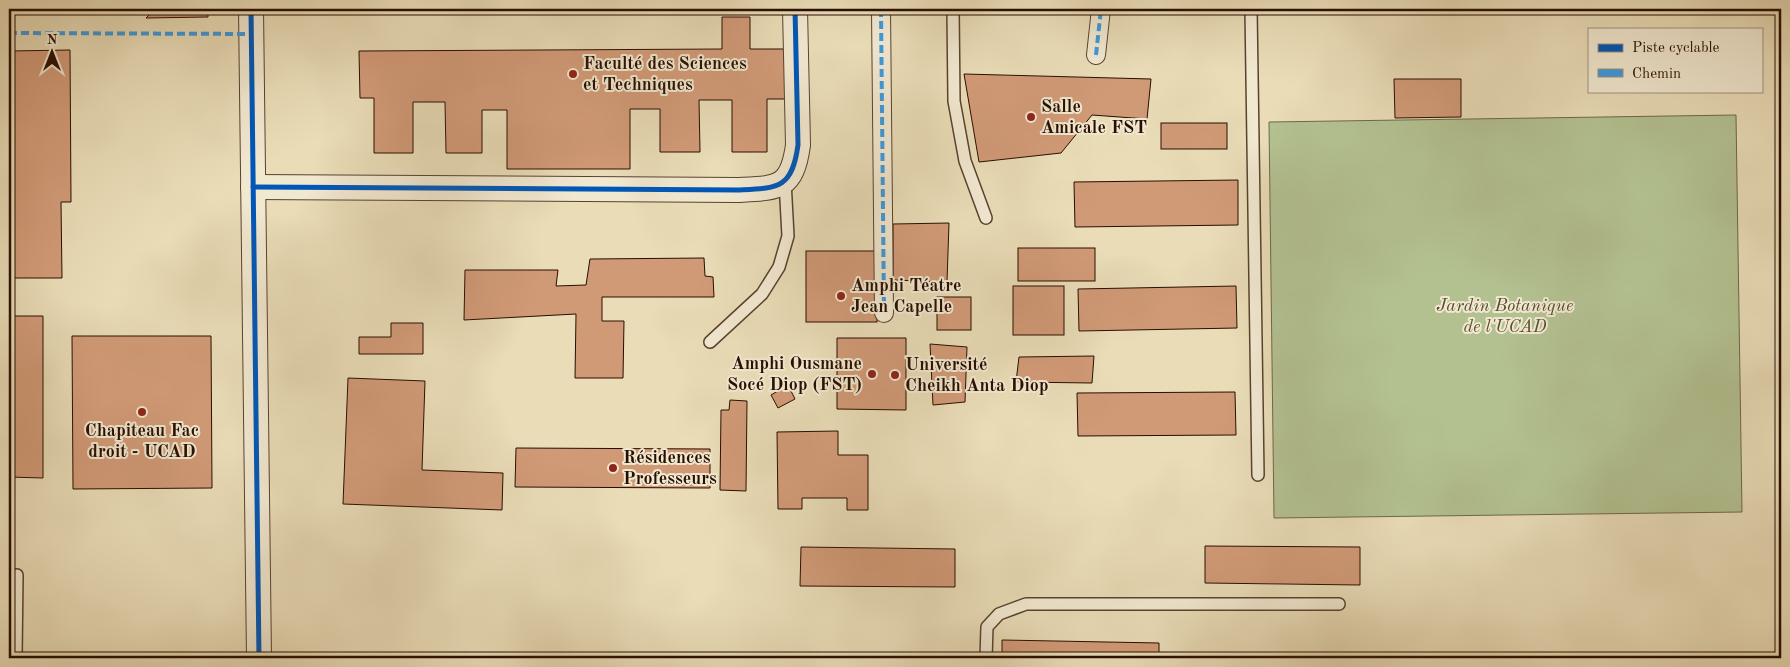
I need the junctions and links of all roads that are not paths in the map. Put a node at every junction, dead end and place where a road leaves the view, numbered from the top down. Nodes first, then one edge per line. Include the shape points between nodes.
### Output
1 (252, 9) edge
2 (266, 9) edge
3 (795, 9) edge
4 (881, 9) edge
5 (953, 9) edge
6 (1100, 9) edge
7 (1251, 9) edge
8 (1096, 55) dead end
9 (785, 181) junction
10 (254, 187) junction
11 (986, 218) dead end
12 (884, 313) dead end
13 (710, 342) dead end
14 (1258, 474) dead end
15 (17, 574) dead end
16 (1338, 604) dead end
17 (16, 658) edge
18 (259, 658) edge
19 (986, 658) edge

1 - 2 street
1 - 10 street
3 - 9 street via 798,145 795,165
4 - 12 street
5 - 11 lane via 954,101 965,161
6 - 8 street
7 - 14 lane
9 - 10 street via 771,188 740,190
9 - 13 lane via 788,236 779,267 762,294
10 - 18 street
15 - 17 lane
16 - 19 lane via 1026,604 999,614 987,627

